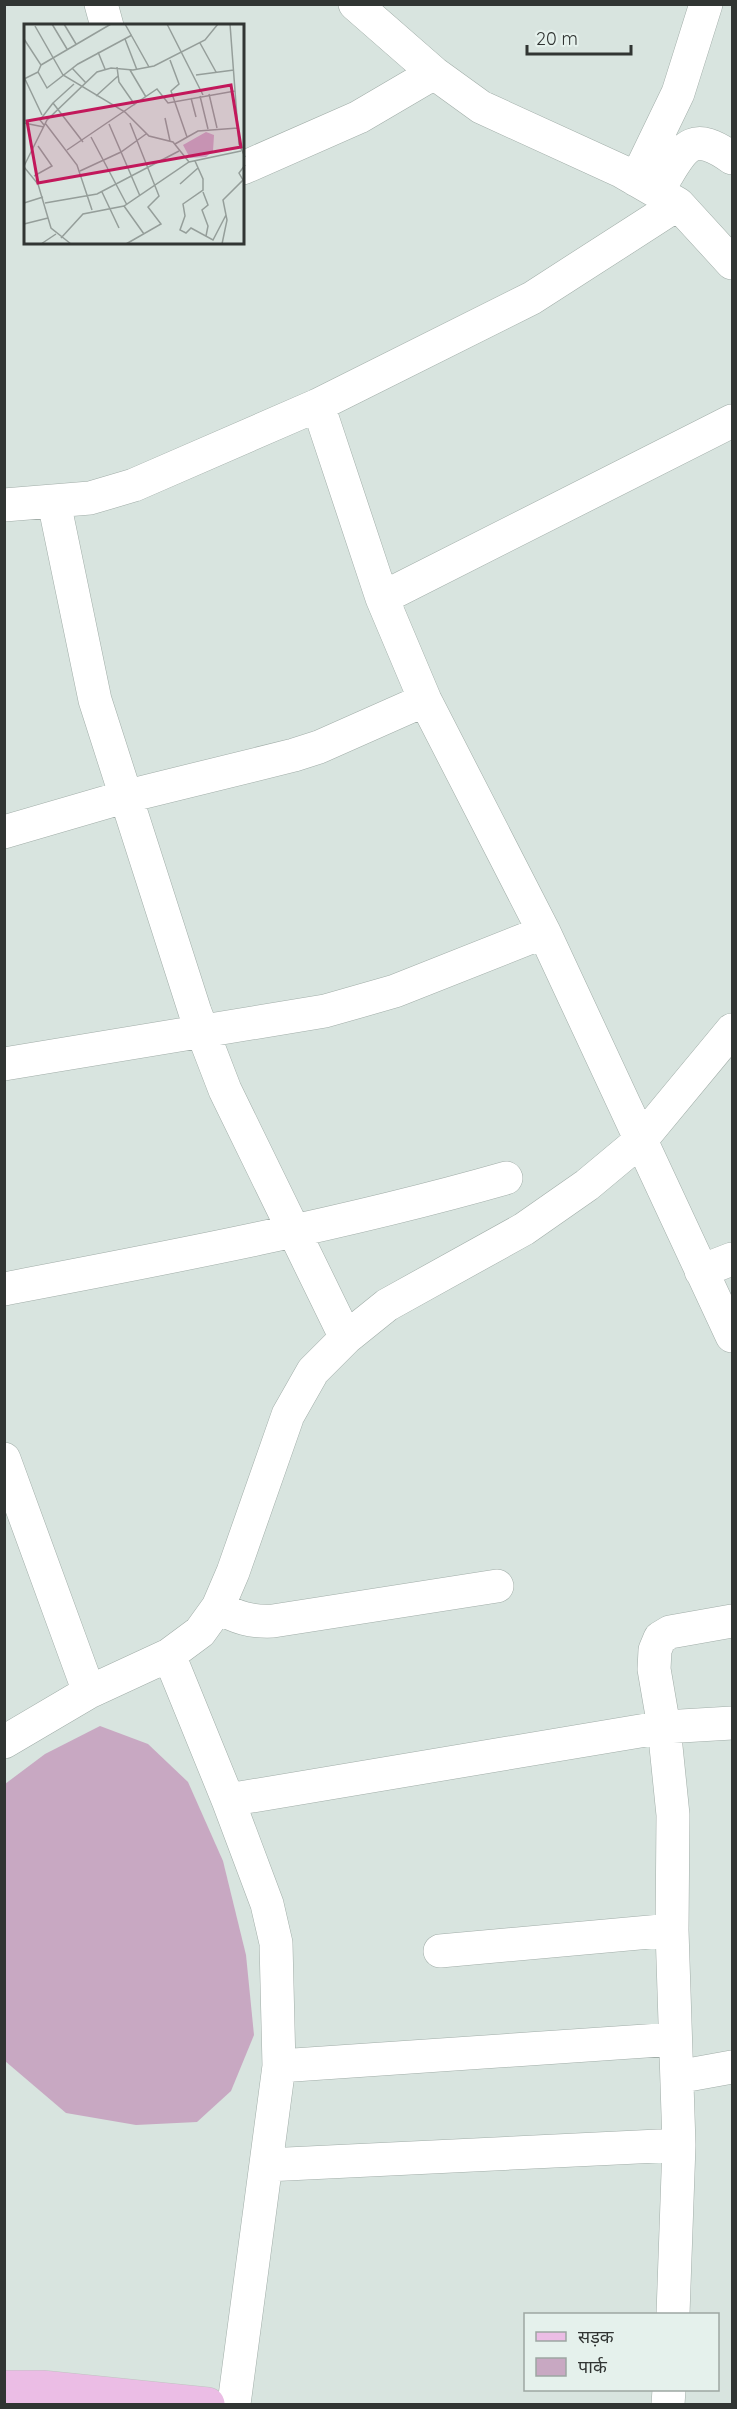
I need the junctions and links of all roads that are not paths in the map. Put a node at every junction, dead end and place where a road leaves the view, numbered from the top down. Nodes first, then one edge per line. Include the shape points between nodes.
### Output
1 (101, 4) edge
2 (355, 4) edge
3 (706, 4) edge
4 (106, 24) edge
5 (434, 73) junction
6 (732, 158) edge
7 (244, 168) edge
8 (657, 192) junction
9 (732, 262) edge
10 (318, 405) junction
11 (732, 421) edge
12 (54, 502) junction
13 (4, 505) edge
14 (382, 598) junction
15 (425, 700) junction
16 (124, 797) junction
17 (4, 832) edge
18 (544, 932) junction
19 (732, 1030) edge
20 (202, 1031) junction
21 (4, 1064) edge
22 (641, 1140) junction
23 (506, 1178) dead end
24 (295, 1229) junction
25 (732, 1258) edge
26 (700, 1271) junction
27 (4, 1289) edge
28 (732, 1336) edge
29 (346, 1338) junction
30 (4, 1459) edge
31 (497, 1586) dead end
32 (218, 1607) junction
33 (732, 1621) edge
34 (168, 1655) junction
35 (89, 1692) junction
36 (732, 1723) edge
37 (664, 1727) junction
38 (4, 1742) edge
39 (228, 1800) junction
40 (672, 1930) junction
41 (440, 1951) dead end
42 (675, 2039) junction
43 (279, 2067) junction
44 (732, 2067) edge
45 (676, 2077) junction
46 (679, 2145) junction
47 (266, 2165) junction
48 (673, 2313) edge
49 (4, 2387) edge
50 (169, 2402) edge
51 (208, 2404) edge
52 (234, 2404) edge

1 - 4 street
2 - 5 street
3 - 8 street via 678,93
5 - 7 street via 359,117
5 - 8 street via 481,107
6 - 8 street via 706,142 694,142
8 - 9 street
8 - 10 street via 532,298
10 - 12 street via 134,485 90,498
10 - 14 street
11 - 14 street
12 - 13 street
12 - 16 street via 95,700
14 - 15 street
15 - 16 street via 302,752
15 - 18 street
16 - 17 street
16 - 20 street
18 - 20 street via 365,1002
18 - 22 street
19 - 22 street
20 - 21 street
20 - 24 street via 225,1090
22 - 26 street
22 - 29 street via 525,1229 387,1305
23 - 24 street via 436,1199
24 - 27 street
24 - 29 street
25 - 26 street
26 - 28 street
29 - 32 street via 313,1371 288,1415
30 - 35 street
31 - 32 street via 273,1621 237,1618
32 - 34 street via 200,1632
33 - 37 street via 670,1632 660,1638 654,1669
34 - 35 street
34 - 39 street
35 - 38 street
36 - 37 street
37 - 39 street
37 - 40 street via 673,1815
39 - 43 street via 267,1904 276,1942
40 - 41 street
40 - 42 street
42 - 43 street
42 - 45 street
43 - 47 street
44 - 45 street
45 - 46 street
46 - 47 street
46 - 48 street
47 - 52 street
49 - 50 main road via 42,2387
50 - 51 main road

